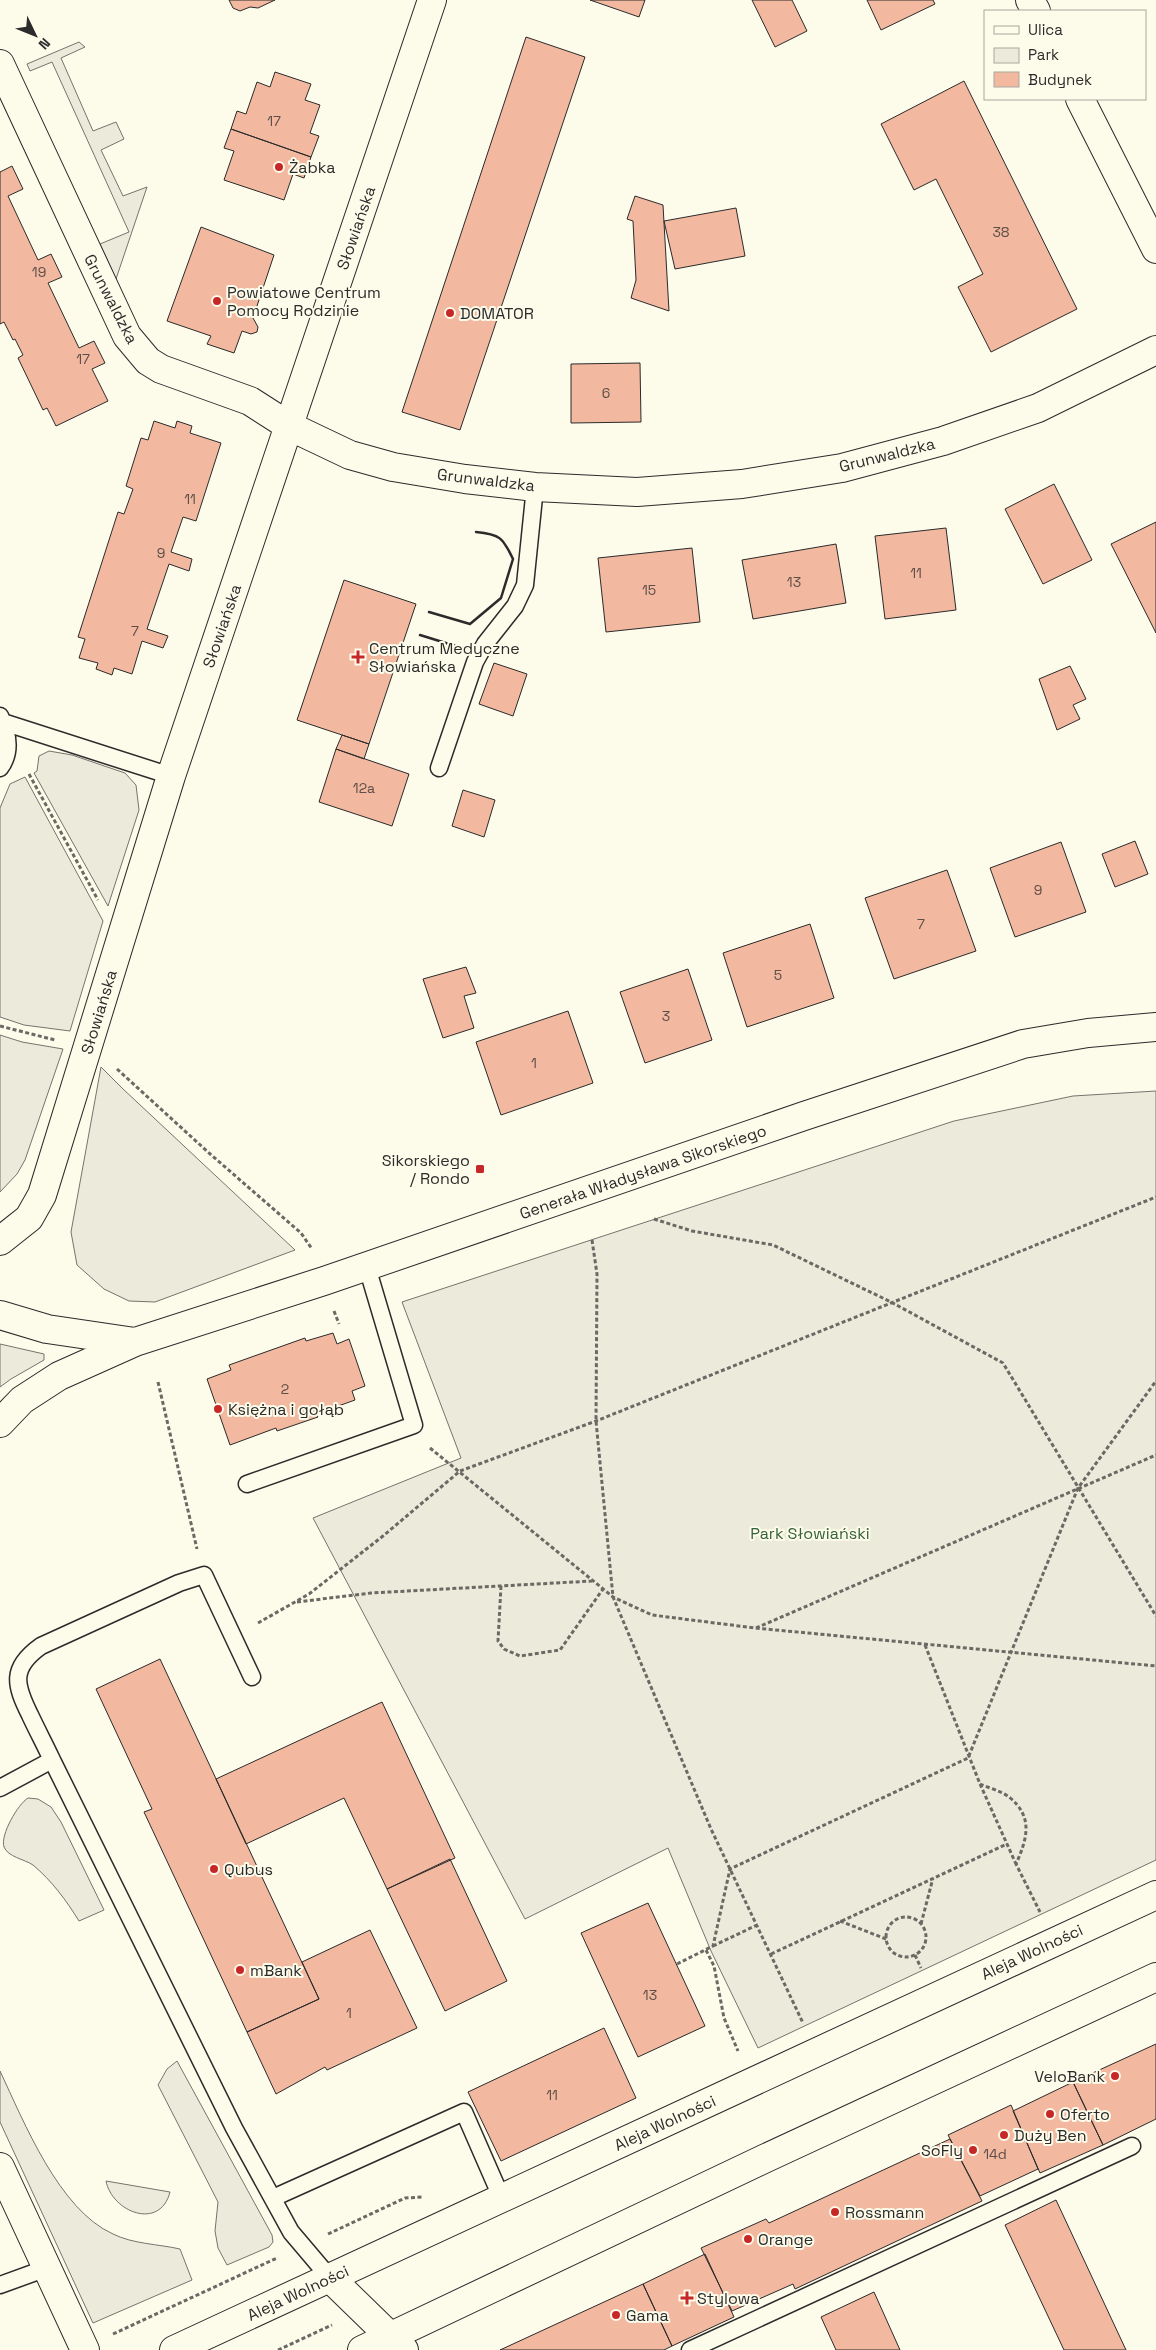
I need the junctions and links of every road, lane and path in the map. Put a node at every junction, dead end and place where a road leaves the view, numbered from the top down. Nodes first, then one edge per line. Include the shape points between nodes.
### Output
1 (432, 0) edge
2 (0, 64) edge
3 (1081, 100) edge
4 (1156, 249) edge
5 (1156, 350) edge
6 (289, 426) junction
7 (536, 487) junction
8 (1, 719) edge
9 (0, 768) edge
10 (439, 768) dead end
11 (27, 770) dead end
12 (172, 776) junction
13 (120, 941) junction
14 (0, 1026) edge
15 (1156, 1027) edge
16 (44, 1037) dead end
17 (111, 1063) dead end
18 (1156, 1197) edge
19 (654, 1219) dead end
20 (592, 1240) dead end
21 (0, 1241) edge
22 (367, 1267) junction
23 (324, 1281) junction
24 (891, 1302) junction
25 (0, 1315) edge
26 (339, 1324) dead end
27 (135, 1342) junction
28 (1156, 1381) edge
29 (158, 1382) dead end
30 (596, 1421) junction
31 (0, 1423) edge
32 (414, 1425) junction
33 (1156, 1455) edge
34 (460, 1471) junction
35 (247, 1484) dead end
36 (1078, 1488) junction
37 (204, 1575) junction
38 (593, 1581) junction
39 (501, 1586) junction
40 (603, 1589) junction
41 (613, 1597) junction
42 (294, 1602) junction
43 (1156, 1616) edge
44 (755, 1628) junction
45 (232, 1634) junction
46 (925, 1644) junction
47 (1012, 1652) junction
48 (1156, 1666) edge
49 (252, 1677) dead end
50 (968, 1758) junction
51 (52, 1760) junction
52 (980, 1784) junction
53 (0, 1788) edge
54 (1007, 1844) junction
55 (1016, 1864) junction
56 (730, 1869) junction
57 (933, 1878) junction
58 (1156, 1895) edge
59 (1041, 1915) dead end
60 (840, 1921) junction
61 (921, 1924) junction
62 (757, 1925) junction
63 (886, 1939) junction
64 (713, 1946) junction
65 (706, 1950) junction
66 (771, 1954) junction
67 (915, 1955) junction
68 (677, 1964) dead end
69 (922, 1970) dead end
70 (1156, 1978) edge
71 (805, 2026) dead end
72 (740, 2056) dead end
73 (1132, 2146) dead end
74 (0, 2168) edge
75 (432, 2196) dead end
76 (274, 2198) junction
77 (502, 2199) junction
78 (303, 2246) junction
79 (47, 2268) junction
80 (330, 2278) junction
81 (0, 2284) edge
82 (362, 2310) junction
83 (398, 2343) edge
84 (84, 2349) edge
85 (174, 2350) edge
86 (278, 2350) edge
87 (362, 2350) edge
88 (690, 2350) edge

1 - 6 street, Słowiańska
2 - 6 street, Grunwaldzka via 127,336 137,350 161,369 250,401
3 - 4 street
5 - 7 street, Grunwaldzka via 1038,408 943,441 842,468 742,484 637,492
6 - 7 street, Grunwaldzka via 350,455 393,467
6 - 12 street, Słowiańska
7 - 10 lane via 525,585 515,606 474,662
8 - 9 lane via 8,740 6,757
8 - 12 lane
11 - 13 path
12 - 13 street, Słowiańska
13 - 21 street, Słowiańska via 42,1195 29,1218
14 - 16 path
15 - 22 street, Generała Władysława Sikorskiego via 1088,1033 1023,1044
17 - 23 path via 188,1135 301,1232 314,1252
18 - 24 path
19 - 24 path via 692,1231 773,1245
20 - 30 path via 597,1274
22 - 23 street, Generała Władysława Sikorskiego
22 - 32 lane
23 - 26 path
23 - 27 street, Generała Władysława Sikorskiego
24 - 30 path
24 - 36 path via 1003,1363
25 - 27 street, Generała Władysława Sikorskiego via 47,1329
27 - 31 street, Generała Władysława Sikorskiego via 59,1376 22,1400
28 - 36 path
29 - 37 path
30 - 34 path
30 - 41 path
32 - 34 path via 431,1449
32 - 35 lane
33 - 36 path
34 - 38 path
34 - 42 path via 383,1536 309,1594
36 - 43 path
36 - 44 path
36 - 47 path
37 - 45 lane
37 - 51 lane via 179,1583 41,1646 27,1656 19,1668 18,1692
38 - 39 path
38 - 40 path
39 - 40 path via 498,1641 504,1649 520,1656 560,1650
39 - 42 path via 371,1592
40 - 41 path
41 - 44 path via 652,1615
41 - 56 path
42 - 45 path via 273,1616
44 - 46 path
45 - 49 lane
46 - 47 path
46 - 50 path
47 - 48 path
47 - 50 path
50 - 52 path
50 - 56 path
51 - 53 lane
51 - 76 lane via 234,2128
52 - 54 path
52 - 55 path via 1009,1796 1026,1816 1026,1841
54 - 55 path
54 - 57 path
55 - 59 path
56 - 62 path
56 - 64 path
57 - 60 path
57 - 61 path
58 - 77 street, Aleja Wolności
60 - 63 path
60 - 66 path
61 - 63 path via 910,1918 898,1919 888,1927
61 - 67 path via 925,1941
62 - 64 path
62 - 66 path
63 - 67 path via 896,1954
64 - 65 path
65 - 68 path
65 - 72 path via 714,1966 724,2018
66 - 71 path
67 - 69 path
70 - 83 street via 766,2158
73 - 88 lane
74 - 79 street
75 - 78 path via 405,2198
76 - 77 lane via 464,2112
76 - 78 lane via 291,2232
77 - 80 street, Aleja Wolności
78 - 80 lane
78 - 84 path
79 - 81 lane
79 - 84 street
80 - 82 street
80 - 85 street, Aleja Wolności
82 - 83 street
82 - 86 path
83 - 87 street

